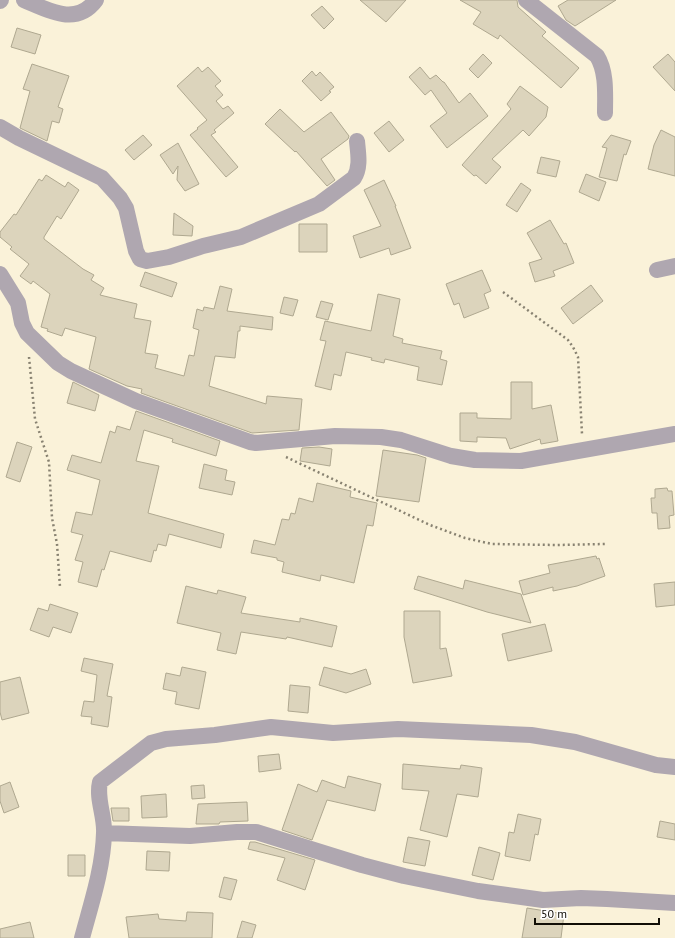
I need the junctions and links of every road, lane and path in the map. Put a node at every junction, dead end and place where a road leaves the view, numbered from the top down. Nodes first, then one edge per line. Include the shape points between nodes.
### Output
1 (24, 0) edge
2 (96, 0) edge
3 (526, 0) edge
4 (605, 113) dead end
5 (0, 127) edge
6 (357, 141) dead end
7 (675, 266) edge
8 (657, 270) dead end
9 (0, 274) edge
10 (503, 292) dead end
11 (27, 333) junction
12 (675, 434) edge
13 (583, 450) junction
14 (284, 456) dead end
15 (605, 544) dead end
16 (60, 587) dead end
17 (675, 767) edge
18 (104, 833) junction
19 (675, 903) edge
20 (82, 938) edge

1 - 2 street via 56,14 71,15 83,11
3 - 4 street via 597,56 603,72
5 - 6 street via 102,178 126,208 136,251 140,259 147,261 241,237 319,204 356,175
7 - 8 street
9 - 11 street via 18,303
10 - 13 path via 568,340 573,347 578,357
11 - 13 street via 58,362 77,374 136,401 253,443 335,436 381,437 401,440 451,456 502,461 521,461
11 - 16 path via 35,419 49,462
12 - 13 street
14 - 15 path via 430,526 465,538 492,544
17 - 18 street via 656,765 575,742 531,735 398,729 333,733 280,727 166,739 147,744 100,782
18 - 19 street via 190,836 256,832 369,867 478,891 543,900 581,898
18 - 20 street via 99,870

